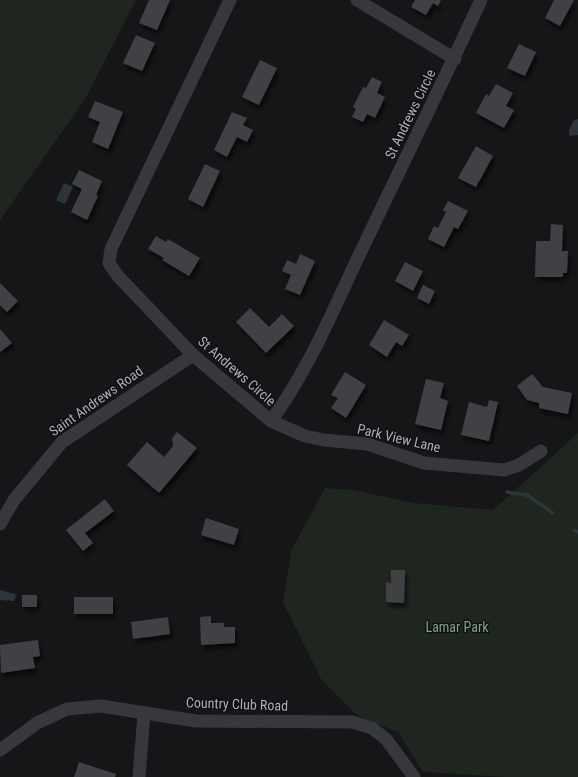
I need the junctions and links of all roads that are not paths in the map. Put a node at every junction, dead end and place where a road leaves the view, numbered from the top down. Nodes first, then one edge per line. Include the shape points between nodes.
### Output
1 (230, 0) edge
2 (357, 0) edge
3 (481, 0) edge
4 (455, 59) junction
5 (193, 355) junction
6 (271, 421) junction
7 (541, 450) dead end
8 (0, 524) edge
9 (144, 713) junction
10 (0, 750) edge
11 (139, 777) edge
12 (414, 777) edge

1 - 5 street, St Andrews Circle via 111,248 109,263 117,275
2 - 4 street
3 - 4 street, St Andrews Circle
4 - 6 street, St Andrews Circle via 314,350 286,401
5 - 6 street, St Andrews Circle
5 - 8 street, Saint Andrews Road via 62,442 14,500
6 - 7 street, Park View Lane via 305,436 367,444 424,463 504,470 520,465
9 - 10 street, Country Club Road via 101,706 67,709 37,724
9 - 11 street
9 - 12 street, Country Club Road via 196,721 352,722 372,728 386,739

